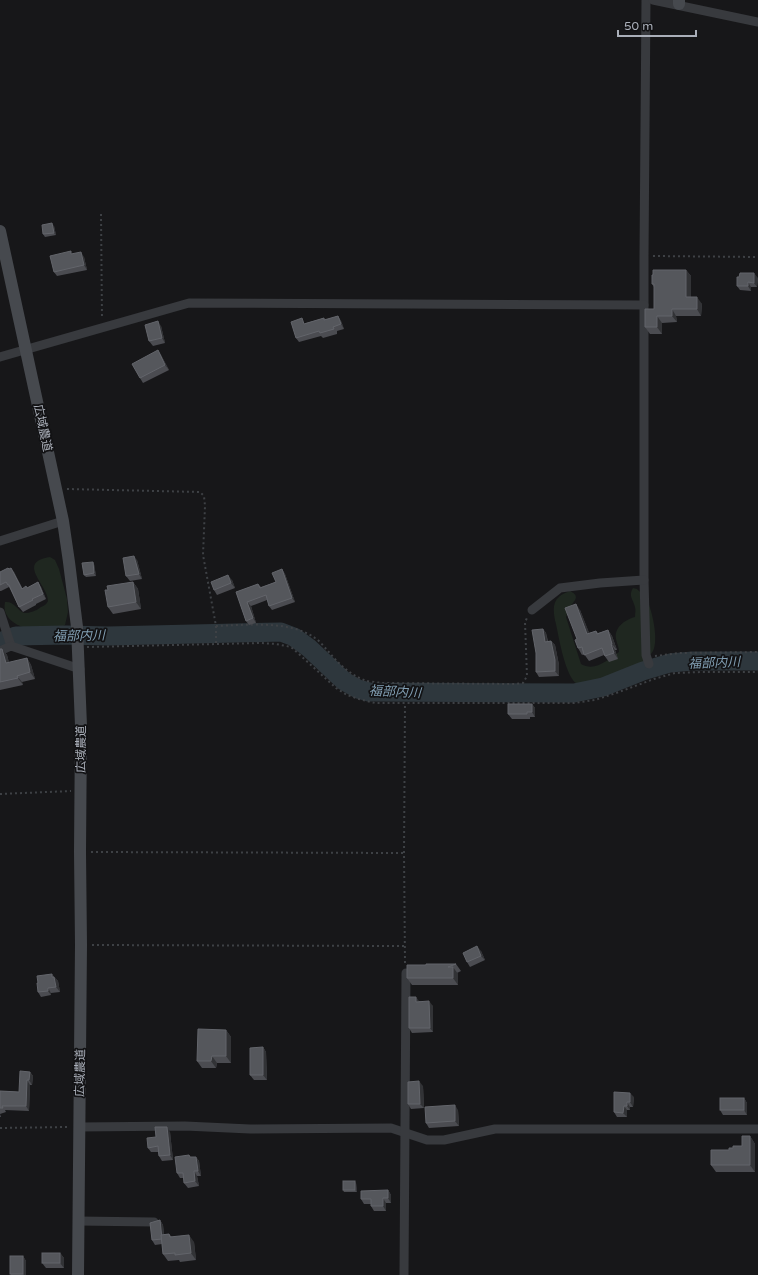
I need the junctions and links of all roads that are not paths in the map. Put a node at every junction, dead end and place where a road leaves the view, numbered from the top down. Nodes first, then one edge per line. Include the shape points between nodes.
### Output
1 (646, 0) edge
2 (653, 0) edge
3 (679, 2) edge
4 (758, 22) edge
5 (0, 231) edge
6 (644, 304) junction
7 (27, 350) junction
8 (0, 357) edge
9 (63, 521) junction
10 (0, 541) edge
11 (644, 580) junction
12 (532, 610) road end
13 (0, 612) edge
14 (11, 645) junction
15 (0, 651) edge
16 (648, 661) road end
17 (80, 669) junction
18 (406, 973) edge
19 (79, 1127) junction
20 (758, 1129) edge
21 (405, 1133) junction
22 (78, 1221) junction
23 (154, 1222) edge
24 (78, 1275) edge
25 (404, 1275) edge

1 - 6 street
2 - 3 street
3 - 4 street
5 - 7 street, 広域農道
6 - 7 street via 189,303
6 - 11 street
7 - 8 street
7 - 9 street, 広域農道
9 - 10 street
9 - 17 street, 広域農道
11 - 12 street via 560,588
11 - 16 street
13 - 14 street
14 - 15 street
14 - 17 street
17 - 19 street, 広域農道
18 - 21 street
19 - 21 street via 391,1128
19 - 22 street, 広域農道
20 - 21 street via 495,1129 444,1140 427,1140
21 - 25 street
22 - 23 street
22 - 24 street, 広域農道

